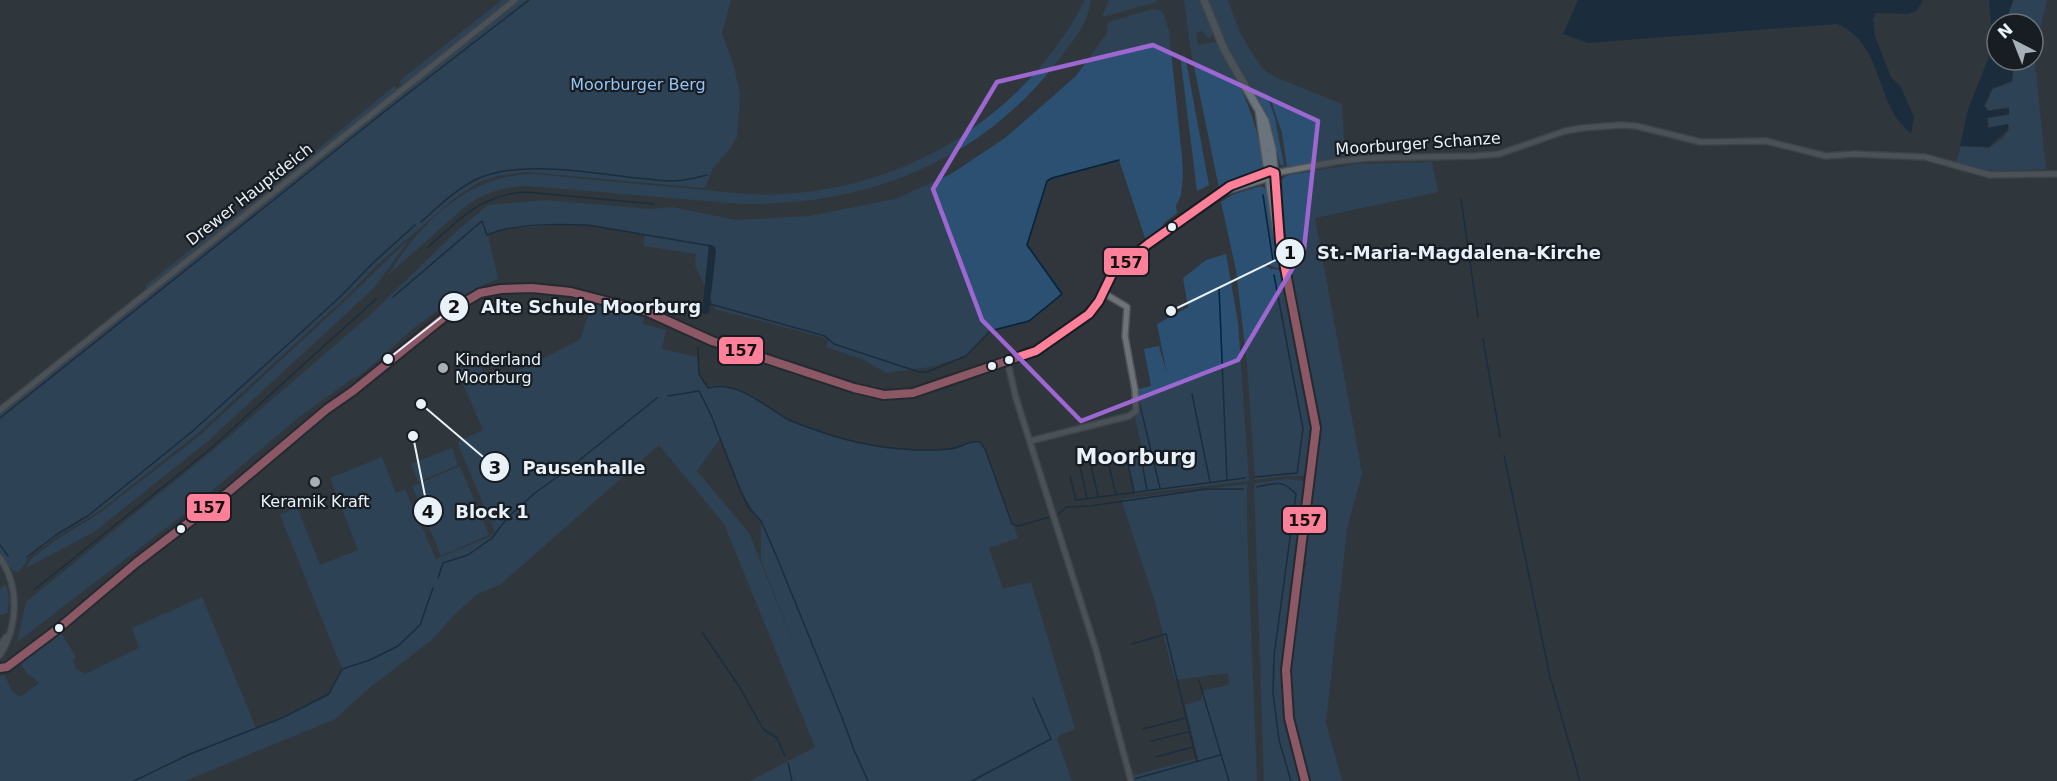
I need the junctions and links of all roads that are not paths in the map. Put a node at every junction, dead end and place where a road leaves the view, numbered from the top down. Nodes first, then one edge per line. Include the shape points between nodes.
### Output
1 (515, 0) edge
2 (1204, 0) edge
3 (1270, 174) junction
4 (2057, 174) edge
5 (1102, 292) junction
6 (1007, 360) junction
7 (0, 410) edge
8 (1030, 441) junction
9 (0, 558) edge
10 (9, 633) junction
11 (0, 646) edge
12 (0, 655) edge
13 (0, 668) edge
14 (1131, 781) edge
15 (1305, 781) edge

1 - 7 street, Drewer Hauptdeich
2 - 3 main road via 1224,49 1269,132
3 - 4 street, Moorburger Schanze via 1369,158 1499,154 1565,131 1621,125 1701,142 1766,141 1826,156 1925,158 1990,175
3 - 5 street, Moorburger Schanze via 1230,186 1217,195 1119,267
3 - 15 main road via 1276,227 1316,428 1286,677 1290,728
5 - 6 street, Moorburger Schanze via 1089,314 1064,332 1030,354
5 - 8 street via 1127,306 1125,336 1137,408 1134,413
6 - 8 street
6 - 13 street, Moorburger Schanze via 923,391 884,395 744,352 656,315 582,294 532,288 480,293 458,306 327,410 59,628 7,667
8 - 14 street via 1096,650
9 - 10 street via 11,578 15,598
10 - 11 street
10 - 12 street

